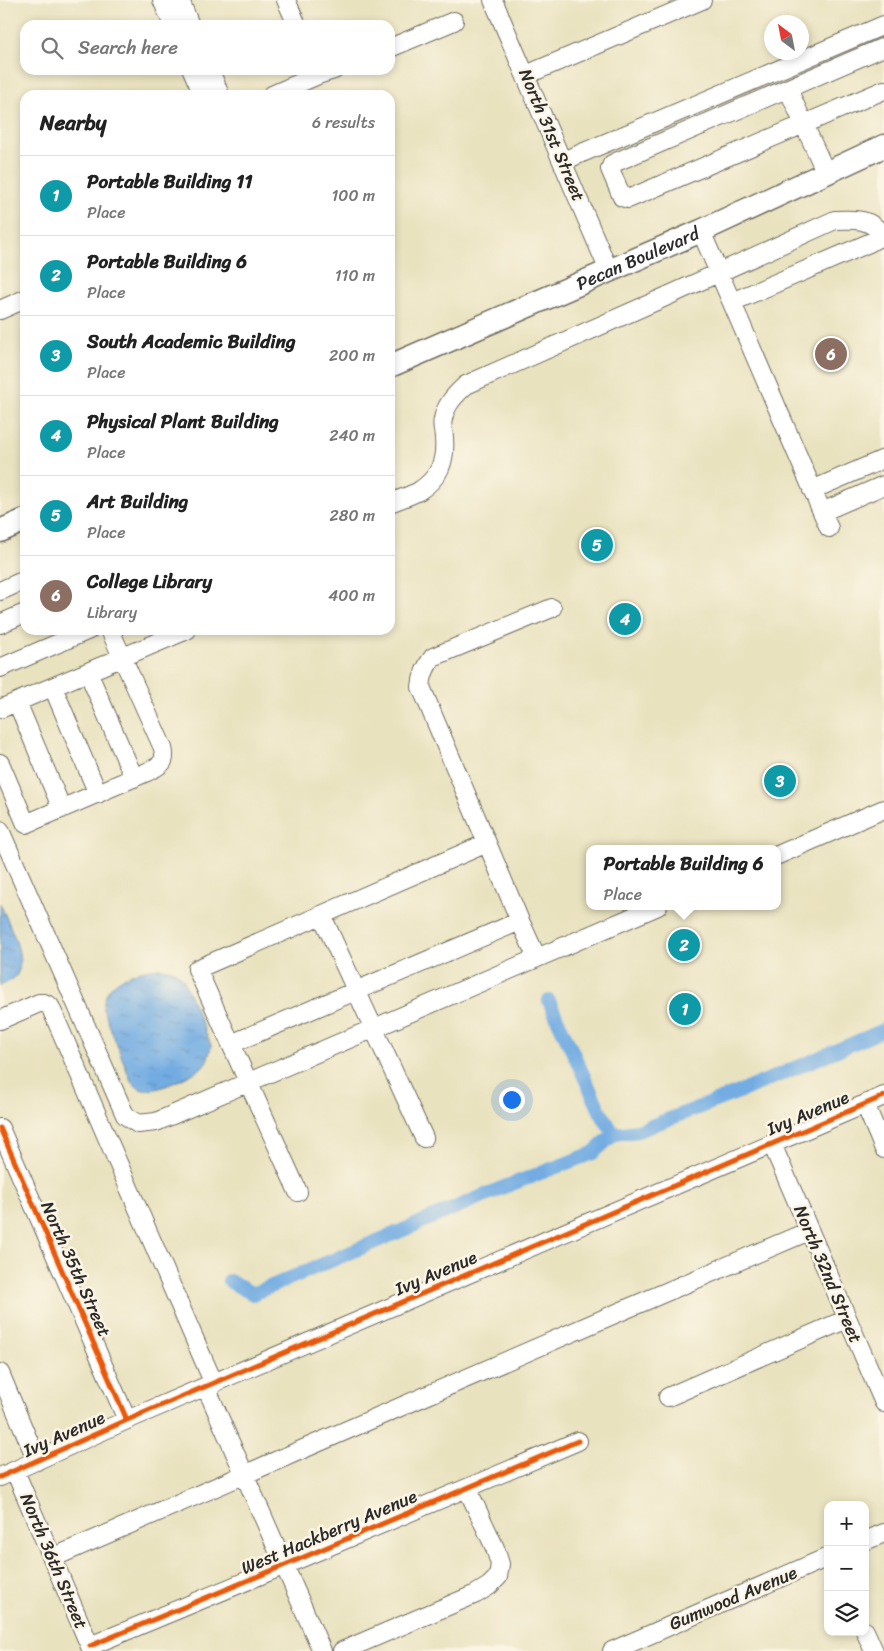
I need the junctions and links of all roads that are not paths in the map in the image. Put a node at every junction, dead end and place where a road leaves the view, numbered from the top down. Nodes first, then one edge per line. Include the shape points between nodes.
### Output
1 (162, 0) edge
2 (180, 0) edge
3 (286, 0) edge
4 (493, 0) edge
5 (702, 0) edge
6 (170, 20) edge
7 (188, 20) edge
8 (295, 20) edge
9 (454, 21) dead end
10 (884, 25) edge
11 (395, 46) edge
12 (884, 47) edge
13 (526, 74) junction
14 (194, 75) edge
15 (212, 75) edge
16 (318, 75) edge
17 (788, 88) junction
18 (201, 90) edge
19 (218, 90) edge
20 (295, 90) edge
21 (884, 90) edge
22 (803, 124) junction
23 (884, 146) edge
24 (563, 162) junction
25 (826, 173) junction
26 (701, 231) junction
27 (884, 236) edge
28 (609, 271) junction
29 (719, 272) junction
30 (20, 301) edge
31 (732, 302) junction
32 (0, 310) edge
33 (395, 364) edge
34 (884, 459) edge
35 (884, 485) edge
36 (812, 490) junction
37 (395, 501) edge
38 (822, 512) junction
39 (20, 522) edge
40 (829, 528) dead end
41 (0, 530) edge
42 (20, 582) edge
43 (0, 591) edge
44 (552, 608) dead end
45 (20, 615) edge
46 (0, 624) edge
47 (76, 635) edge
48 (112, 635) edge
49 (175, 635) edge
50 (123, 657) junction
51 (0, 668) edge
52 (88, 672) junction
53 (53, 687) junction
54 (17, 702) junction
55 (0, 709) edge
56 (0, 763) edge
57 (134, 778) junction
58 (98, 794) junction
59 (62, 809) junction
60 (884, 809) edge
61 (26, 824) junction
62 (1, 832) edge
63 (487, 843) junction
64 (781, 854) edge
65 (649, 910) edge
66 (322, 916) junction
67 (520, 921) junction
68 (538, 958) junction
69 (356, 991) junction
70 (0, 1020) edge
71 (373, 1028) junction
72 (231, 1044) junction
73 (248, 1082) junction
74 (884, 1096) edge
75 (864, 1104) junction
76 (0, 1128) edge
77 (424, 1138) dead end
78 (772, 1144) junction
79 (884, 1149) edge
80 (298, 1192) dead end
81 (809, 1231) junction
82 (847, 1319) junction
83 (0, 1373) edge
84 (210, 1385) junction
85 (668, 1397) dead end
86 (884, 1404) edge
87 (127, 1420) junction
88 (578, 1441) dead end
89 (37, 1461) junction
90 (8, 1474) edge
91 (245, 1474) junction
92 (467, 1488) junction
93 (884, 1533) edge
94 (869, 1539) edge
95 (52, 1558) junction
96 (824, 1560) edge
97 (285, 1565) junction
98 (867, 1636) edge
99 (91, 1648) edge
100 (322, 1651) edge
101 (342, 1651) edge
102 (612, 1651) edge
103 (874, 1651) edge

1 - 6 street
2 - 7 street
3 - 8 street
4 - 13 street, North 31st Street
5 - 13 street
9 - 11 street
10 - 24 street
12 - 17 street
13 - 24 street, North 31st Street
14 - 18 street
15 - 19 street
16 - 20 street
17 - 22 street
17 - 22 street via 612,164 610,169 622,197 628,200
21 - 22 street
22 - 25 street
23 - 25 main road, Pecan Boulevard
24 - 28 street, North 31st Street
25 - 26 main road, Pecan Boulevard
26 - 28 main road, Pecan Boulevard
26 - 29 street
27 - 29 street via 877,227 859,219 835,220
27 - 31 street
28 - 33 main road, Pecan Boulevard
29 - 31 street
29 - 37 street via 466,385 453,397 442,422 444,451 441,469 418,492
30 - 32 street
31 - 36 street
34 - 36 street
35 - 38 street
36 - 38 street
38 - 40 street
39 - 41 main road
42 - 43 street
44 - 63 street via 433,657 422,676 422,687
45 - 46 street
47 - 51 street
48 - 50 street
49 - 50 street
50 - 52 street
50 - 57 street via 165,757 158,767
52 - 53 street
52 - 57 street
53 - 54 street
53 - 58 street
54 - 55 street
54 - 59 street
56 - 61 street
57 - 58 street
58 - 59 street
59 - 61 street
60 - 64 street
61 - 62 street
62 - 73 street via 125,1115 138,1124 156,1122
63 - 66 street
63 - 67 street
65 - 68 street
66 - 69 street
66 - 72 street via 197,969
67 - 68 street
67 - 69 street
68 - 71 street
69 - 71 street
69 - 72 street
70 - 84 street via 39,1003 50,1006
71 - 73 street
71 - 77 street
72 - 73 street
73 - 80 street
74 - 75 street, Ivy Avenue
75 - 78 street, Ivy Avenue
75 - 79 street
76 - 87 street, North 35th Street
78 - 81 street, North 32nd Street
78 - 84 street, Ivy Avenue
81 - 82 street, North 32nd Street
81 - 91 street
82 - 85 street
82 - 86 street, North 32nd Street
83 - 89 street
84 - 87 street, Ivy Avenue
84 - 91 street
87 - 89 street, Ivy Avenue
88 - 92 street, West Hackberry Avenue
89 - 90 street, Ivy Avenue
90 - 95 street, North 36th Street
91 - 95 street
91 - 97 street
92 - 97 street, West Hackberry Avenue
92 - 101 street via 495,1548 500,1564 498,1577 476,1594
93 - 94 street
95 - 99 street, North 36th Street
96 - 102 street, Gumwood Avenue
97 - 99 street, West Hackberry Avenue
97 - 100 street
98 - 103 street

